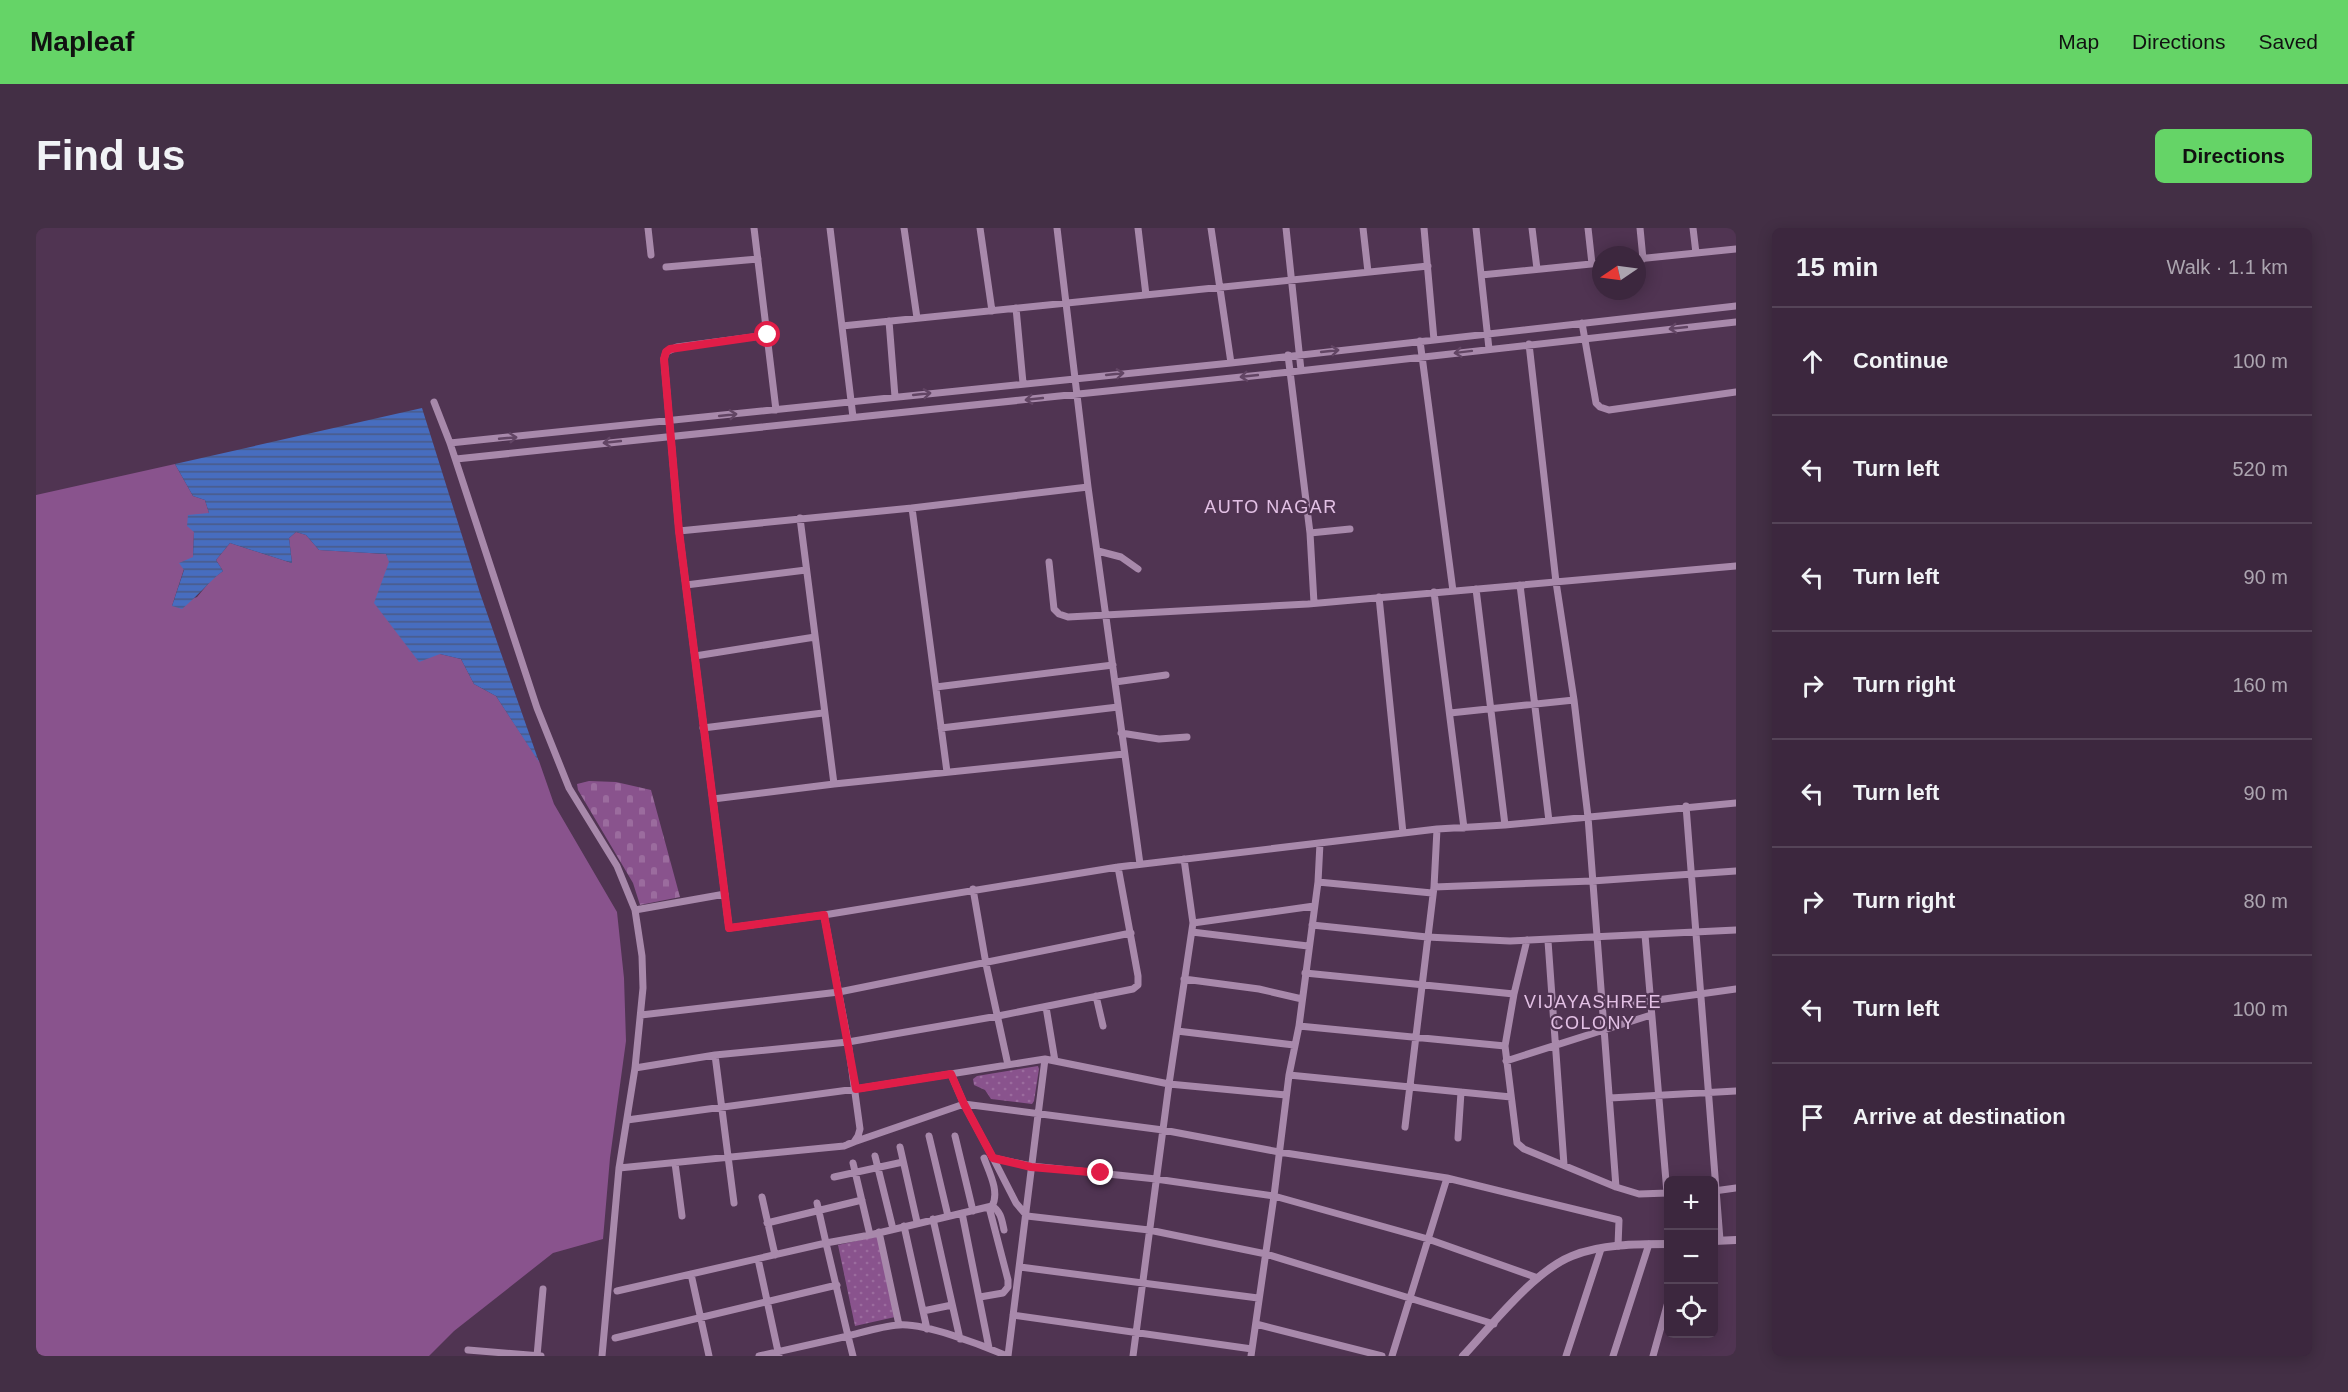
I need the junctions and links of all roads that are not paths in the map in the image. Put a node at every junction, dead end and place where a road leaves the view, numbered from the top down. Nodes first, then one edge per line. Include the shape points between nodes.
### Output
1 (648, 228) edge
2 (754, 228) edge
3 (830, 228) edge
4 (904, 228) edge
5 (980, 228) edge
6 (1057, 228) edge
7 (1138, 228) edge
8 (1211, 228) edge
9 (1286, 228) edge
10 (1363, 228) edge
11 (1424, 228) edge
12 (1476, 228) edge
13 (1532, 228) edge
14 (1588, 228) edge
15 (1640, 228) edge
16 (1693, 228) edge
17 (1640, 246) edge
18 (1736, 249) edge
19 (1696, 253) junction
20 (651, 255) dead end
21 (1646, 258) edge
22 (758, 259) junction
23 (1592, 264) joint
24 (1428, 266) junction
25 (666, 267) dead end
26 (1537, 269) junction
27 (1368, 272) junction
28 (1481, 275) junction
29 (1291, 280) junction
30 (1220, 287) junction
31 (1146, 295) junction
32 (1067, 303) junction
33 (1736, 306) edge
34 (1016, 308) junction
35 (992, 310) junction
36 (917, 318) junction
37 (889, 321) junction
38 (1736, 322) edge
39 (1582, 323) junction
40 (842, 326) junction
41 (1488, 333) junction
42 (768, 335) junction
43 (1585, 338) junction
44 (1434, 340) junction
45 (1420, 341) junction
46 (1529, 344) junction
47 (1489, 349) junction
48 (1299, 354) junction
49 (1288, 356) junction
50 (1423, 357) junction
51 (1231, 363) junction
52 (1301, 370) junction
53 (1290, 372) junction
54 (1076, 378) junction
55 (1023, 382) junction
56 (1736, 392) edge
57 (1078, 394) junction
58 (895, 397) junction
59 (850, 401) junction
60 (434, 402) dead end
61 (776, 410) junction
62 (853, 417) junction
63 (669, 421) junction
64 (670, 436) junction
65 (450, 443) junction
66 (456, 459) junction
67 (1088, 487) junction
68 (912, 508) junction
69 (800, 519) junction
70 (1350, 529) dead end
71 (679, 531) junction
72 (1310, 533) junction
73 (1098, 551) junction
74 (1049, 562) dead end
75 (1736, 566) edge
76 (1138, 569) dead end
77 (806, 570) junction
78 (1556, 582) junction
79 (686, 585) junction
80 (1520, 585) junction
81 (1476, 589) junction
82 (1453, 591) junction
83 (1434, 592) junction
84 (1379, 597) junction
85 (1314, 603) junction
86 (1106, 615) junction
87 (815, 637) junction
88 (695, 656) junction
89 (1113, 666) junction
90 (1166, 675) dead end
91 (1115, 682) junction
92 (936, 687) junction
93 (1574, 700) junction
94 (1534, 704) junction
95 (1118, 707) junction
96 (1491, 708) junction
97 (824, 713) junction
98 (1450, 713) junction
99 (703, 728) junction
100 (941, 728) junction
101 (1121, 733) junction
102 (1187, 737) dead end
103 (1124, 754) junction
104 (947, 772) junction
105 (834, 784) junction
106 (713, 799) junction
107 (1736, 802) edge
108 (1686, 806) junction
109 (1588, 817) junction
110 (1549, 821) junction
111 (1505, 825) junction
112 (1464, 828) junction
113 (1437, 829) junction
114 (1403, 833) junction
115 (1320, 843) junction
116 (1184, 859) junction
117 (1140, 864) junction
118 (1118, 867) junction
119 (1736, 871) edge
120 (1691, 874) junction
121 (1592, 881) junction
122 (1318, 882) junction
123 (973, 889) junction
124 (1433, 890) junction
125 (725, 894) junction
126 (1314, 906) junction
127 (635, 910) junction
128 (824, 915) junction
129 (1193, 923) junction
130 (1312, 924) junction
131 (1736, 930) edge
132 (1192, 932) junction
133 (1695, 932) junction
134 (1131, 933) junction
135 (1645, 935) junction
136 (1427, 937) junction
137 (1598, 938) junction
138 (1527, 940) junction
139 (1548, 941) junction
140 (1308, 946) junction
141 (986, 964) junction
142 (1305, 973) junction
143 (1184, 979) junction
144 (1422, 985) junction
145 (1736, 989) edge
146 (839, 992) junction
147 (1514, 994) junction
148 (1699, 994) junction
149 (1096, 996) junction
150 (1302, 999) junction
151 (1650, 1001) junction
152 (1602, 1005) junction
153 (1046, 1007) junction
154 (641, 1015) junction
155 (1651, 1015) junction
156 (998, 1016) junction
157 (1103, 1026) dead end
158 (1299, 1026) junction
159 (1177, 1031) junction
160 (1604, 1031) junction
161 (1416, 1036) junction
162 (848, 1042) junction
163 (1294, 1045) junction
164 (1505, 1046) junction
165 (1555, 1046) junction
166 (715, 1056) junction
167 (1045, 1059) junction
168 (1055, 1061) junction
169 (1506, 1061) junction
170 (1008, 1065) junction
171 (635, 1068) junction
172 (951, 1074) junction
173 (1289, 1075) junction
174 (1169, 1084) junction
175 (1411, 1087) junction
176 (856, 1089) junction
177 (1736, 1091) edge
178 (1461, 1092) junction
179 (1707, 1092) junction
180 (1286, 1095) junction
181 (1658, 1095) junction
182 (1511, 1097) junction
183 (1610, 1098) junction
184 (964, 1104) junction
185 (721, 1106) junction
186 (1038, 1112) junction
187 (627, 1120) junction
188 (1405, 1127) dead end
189 (1163, 1130) junction
190 (929, 1136) dead end
191 (955, 1136) dead end
192 (1458, 1138) dead end
193 (848, 1144) junction
194 (900, 1147) dead end
195 (1279, 1152) junction
196 (875, 1156) dead end
197 (729, 1158) junction
198 (984, 1158) dead end
199 (993, 1158) junction
200 (903, 1162) junction
201 (675, 1163) junction
202 (853, 1163) dead end
203 (1564, 1166) junction
204 (878, 1167) junction
205 (1031, 1167) junction
206 (619, 1168) junction
207 (855, 1172) junction
208 (1666, 1176) edge
209 (1714, 1176) edge
210 (834, 1177) dead end
211 (1447, 1178) junction
212 (1156, 1179) junction
213 (1616, 1187) junction
214 (1736, 1188) edge
215 (1718, 1190) edge
216 (1664, 1193) edge
217 (1274, 1196) junction
218 (762, 1197) dead end
219 (862, 1200) junction
220 (734, 1203) dead end
221 (991, 1206) junction
222 (818, 1207) junction
223 (973, 1211) junction
224 (962, 1213) junction
225 (682, 1216) dead end
226 (948, 1216) junction
227 (1027, 1216) junction
228 (933, 1219) junction
229 (917, 1222) junction
230 (768, 1223) junction
231 (904, 1226) junction
232 (893, 1228) junction
233 (1004, 1230) dead end
234 (1149, 1230) junction
235 (879, 1232) junction
236 (870, 1235) junction
237 (1428, 1239) junction
238 (1718, 1240) edge
239 (1736, 1240) edge
240 (826, 1243) junction
241 (1649, 1244) junction
242 (1664, 1244) edge
243 (1618, 1246) junction
244 (1601, 1248) junction
245 (1266, 1254) junction
246 (775, 1255) junction
247 (758, 1259) junction
248 (1020, 1267) junction
249 (691, 1274) junction
250 (1538, 1278) junction
251 (1142, 1284) junction
252 (837, 1285) junction
253 (543, 1290) dead end
254 (617, 1291) dead end
255 (980, 1297) junction
256 (1258, 1298) junction
257 (1409, 1299) junction
258 (767, 1301) junction
259 (952, 1305) junction
260 (923, 1311) junction
261 (1013, 1315) junction
262 (1664, 1316) edge
263 (701, 1317) junction
264 (1256, 1324) junction
265 (1494, 1324) junction
266 (899, 1325) junction
267 (927, 1329) junction
268 (1136, 1331) junction
269 (848, 1335) junction
270 (615, 1338) dead end
271 (960, 1339) junction
272 (989, 1348) junction
273 (468, 1350) dead end
274 (1251, 1353) edge
275 (779, 1354) edge
276 (538, 1356) edge
277 (602, 1356) edge
278 (709, 1356) edge
279 (759, 1356) edge
280 (853, 1356) edge
281 (1007, 1356) edge
282 (1133, 1356) edge
283 (1382, 1356) edge
284 (1392, 1356) edge
285 (1462, 1356) edge
286 (1566, 1356) edge
287 (1613, 1356) edge
288 (1653, 1356) edge

1 - 20 street
2 - 22 street
3 - 40 street
4 - 36 street
5 - 35 street
6 - 32 street
7 - 31 street
8 - 30 street
9 - 29 street
10 - 27 street
11 - 24 street
12 - 28 street
13 - 26 street
14 - 23 street
15 - 17 street
16 - 19 street
18 - 19 street
19 - 21 street
22 - 25 street
22 - 42 street
23 - 26 street
24 - 27 street
24 - 44 street
26 - 28 street
27 - 29 street
28 - 41 street
29 - 30 street
29 - 48 street
30 - 31 street
30 - 51 street
31 - 32 street
32 - 34 street
32 - 54 street
33 - 39 street
34 - 35 street
34 - 55 street
35 - 36 street
36 - 37 street
37 - 40 street
37 - 58 street
38 -> 43 street
39 - 41 street
39 - 43 street
40 - 59 street
41 - 44 street
41 - 47 street
42 - 61 street
42 - 63 street via 677,347 666,352
43 - 46 street
43 - 56 street via 1600,407 1609,410
44 - 45 street
48 -> 45 street
45 - 50 street
46 - 47 street
46 - 78 street
47 -> 50 street
48 - 49 street
48 - 52 street
49 - 51 street
49 - 53 street
50 - 52 street
50 - 82 street
54 -> 51 street
52 - 53 street
53 -> 57 street
53 - 72 street
54 - 55 street
54 - 57 street
58 -> 55 street
57 -> 62 street
57 - 67 street
58 - 59 street
59 - 61 street
59 - 62 street
60 - 65 street
63 -> 61 street
62 - 64 street
63 - 64 street
65 -> 63 street
64 -> 66 street
64 - 71 street
65 - 66 street
66 - 127 street via 537,708 569,788 617,866
67 - 68 street
67 - 73 street
68 - 69 street
68 - 92 street
69 - 71 street
69 - 77 street
70 - 72 street
71 - 79 street
72 - 85 street
73 - 76 street via 1121,557
73 - 86 street
74 - 86 street via 1054,609 1059,614
75 - 78 street
77 - 79 street
77 - 87 street
78 - 80 street
78 - 93 street
79 - 88 street
80 - 81 street
80 - 94 street
81 - 82 street
81 - 96 street
82 - 83 street
83 - 84 street
83 - 98 street
84 - 85 street
84 - 114 street
85 - 86 street
86 - 89 street
87 - 88 street
87 - 97 street
88 - 99 street
89 - 91 street
89 - 92 street
90 - 91 street
91 - 95 street
92 - 100 street
93 - 94 street
93 - 109 street
94 - 96 street
94 - 110 street
95 - 100 street
95 - 101 street
96 - 98 street
96 - 111 street
97 - 99 street
97 - 105 street
98 - 112 street
99 - 106 street
100 - 104 street
101 - 102 street via 1159,739
101 - 103 street
103 - 104 street
103 - 117 street
104 - 105 street
105 - 106 street
106 - 125 street
107 - 108 street
108 - 109 street
108 - 120 street
109 - 110 street
109 - 121 street
110 - 111 street
111 - 112 street
112 - 113 street
113 - 114 street
113 - 124 street
114 - 115 street
115 - 116 street
115 - 122 street
116 - 117 street
116 - 129 street
117 - 118 street
118 - 123 street
118 - 134 street
119 - 120 street
120 - 121 street
120 - 133 street
121 - 124 street
121 - 137 street
122 - 124 street
122 - 126 street
123 - 128 street
123 - 141 street
124 - 136 street
125 - 127 street
125 - 128 street via 729,928
126 - 129 street
126 - 130 street
127 - 154 street via 642,956
128 - 146 street
129 - 132 street
130 - 136 street
130 - 140 street
131 - 133 street
132 - 140 street
132 - 143 street
133 - 135 street
133 - 148 street
134 - 141 street
134 - 149 street via 1138,985
135 - 137 street
135 - 151 street
136 - 138 street
136 - 144 street
137 - 139 street
137 - 152 street
138 - 139 street
138 - 147 street
139 - 165 street
140 - 142 street
141 - 146 street
141 - 156 street
142 - 144 street
142 - 150 street
143 - 150 street
143 - 159 street
144 - 147 street
144 - 161 street
145 - 148 street
146 - 154 street
146 - 162 street
147 - 164 street
148 - 151 street
148 - 179 street
149 - 153 street
149 - 157 street
150 - 158 street
151 - 152 street
151 - 155 street
152 - 160 street
153 - 156 street
153 - 168 street
154 - 171 street
155 - 160 street
155 - 181 street
156 - 162 street
156 - 170 street
158 - 161 street
158 - 163 street
159 - 163 street
159 - 174 street
160 - 165 street
160 - 183 street
161 - 164 street
161 - 175 street
162 - 166 street
162 - 176 street
163 - 173 street
164 - 169 street
165 - 169 street
165 - 203 street
166 - 171 street
166 - 185 street
167 - 168 street
167 - 170 street
167 - 186 street
168 - 174 street
169 - 182 street
170 - 172 street
171 - 187 street
172 - 176 street
172 - 184 street
173 - 175 street
173 - 180 street
174 - 180 street
174 - 189 street
175 - 178 street
175 - 188 street
176 - 185 street
176 - 193 street via 860,1129 854,1142
177 - 179 street
178 - 182 street
178 - 192 street
179 - 181 street
179 - 209 street
180 - 195 street
181 - 183 street
181 - 208 street
182 - 203 street via 1517,1143
183 - 213 street
184 - 186 street
184 - 193 street
184 - 199 street
185 - 187 street
185 - 197 street
186 - 189 street
186 - 205 street
187 - 206 street
189 - 195 street
189 - 212 street
190 - 226 street
191 - 223 street
193 - 197 street
194 - 200 street
195 - 211 street
195 - 217 street
196 - 204 street
197 - 201 street
197 - 220 street
198 - 221 street via 996,1197
199 - 205 street
199 - 227 street
200 - 204 street
200 - 229 street
201 - 206 street
201 - 225 street
202 - 207 street
203 - 213 street
204 - 207 street
204 - 232 street
205 - 212 street
205 - 227 street
206 - 277 street
207 - 210 street
207 - 219 street
211 - 237 street
211 - 243 street via 1619,1220
212 - 217 street
212 - 234 street
213 - 216 street via 1639,1194
214 - 215 street
217 - 237 street
217 - 245 street
218 - 230 street
219 - 222 street
219 - 236 street
221 - 223 street
221 - 233 street via 1001,1215
221 - 255 street via 1008,1287 1003,1293
222 - 230 street
222 - 240 street
223 - 224 street
224 - 226 street
224 - 255 street
226 - 228 street
227 - 234 street
227 - 248 street
228 - 229 street
228 - 259 street
229 - 231 street
230 - 246 street
231 - 232 street
231 - 260 street
232 - 235 street
234 - 245 street
234 - 251 street
235 - 236 street
235 - 266 street
236 - 240 street
237 - 250 street
237 - 257 street
238 - 239 street
240 - 246 street
240 - 252 street
241 - 242 street
241 - 243 street
241 - 287 street
243 - 244 street
244 - 250 street via 1571,1256
244 - 286 street
245 - 256 street
245 - 257 street
246 - 247 street
247 - 249 street
247 - 258 street
248 - 251 street
248 - 261 street
249 - 254 street
249 - 263 street
250 - 265 street
251 - 256 street
251 - 268 street
252 - 258 street
252 - 269 street
253 - 276 street
255 - 272 street
256 - 264 street
257 - 265 street
257 - 284 street
258 - 263 street
258 - 275 street
259 - 260 street
259 - 271 street
260 - 267 street
261 - 268 street
261 - 281 street
262 - 288 street
263 - 270 street
263 - 278 street
264 - 274 street
264 - 283 street
265 - 285 street
266 - 267 street
266 - 269 street
267 - 271 street
268 - 274 street
268 - 282 street
269 - 275 street
269 - 280 street
271 - 272 street
272 - 281 street
273 - 276 street
275 - 279 street

